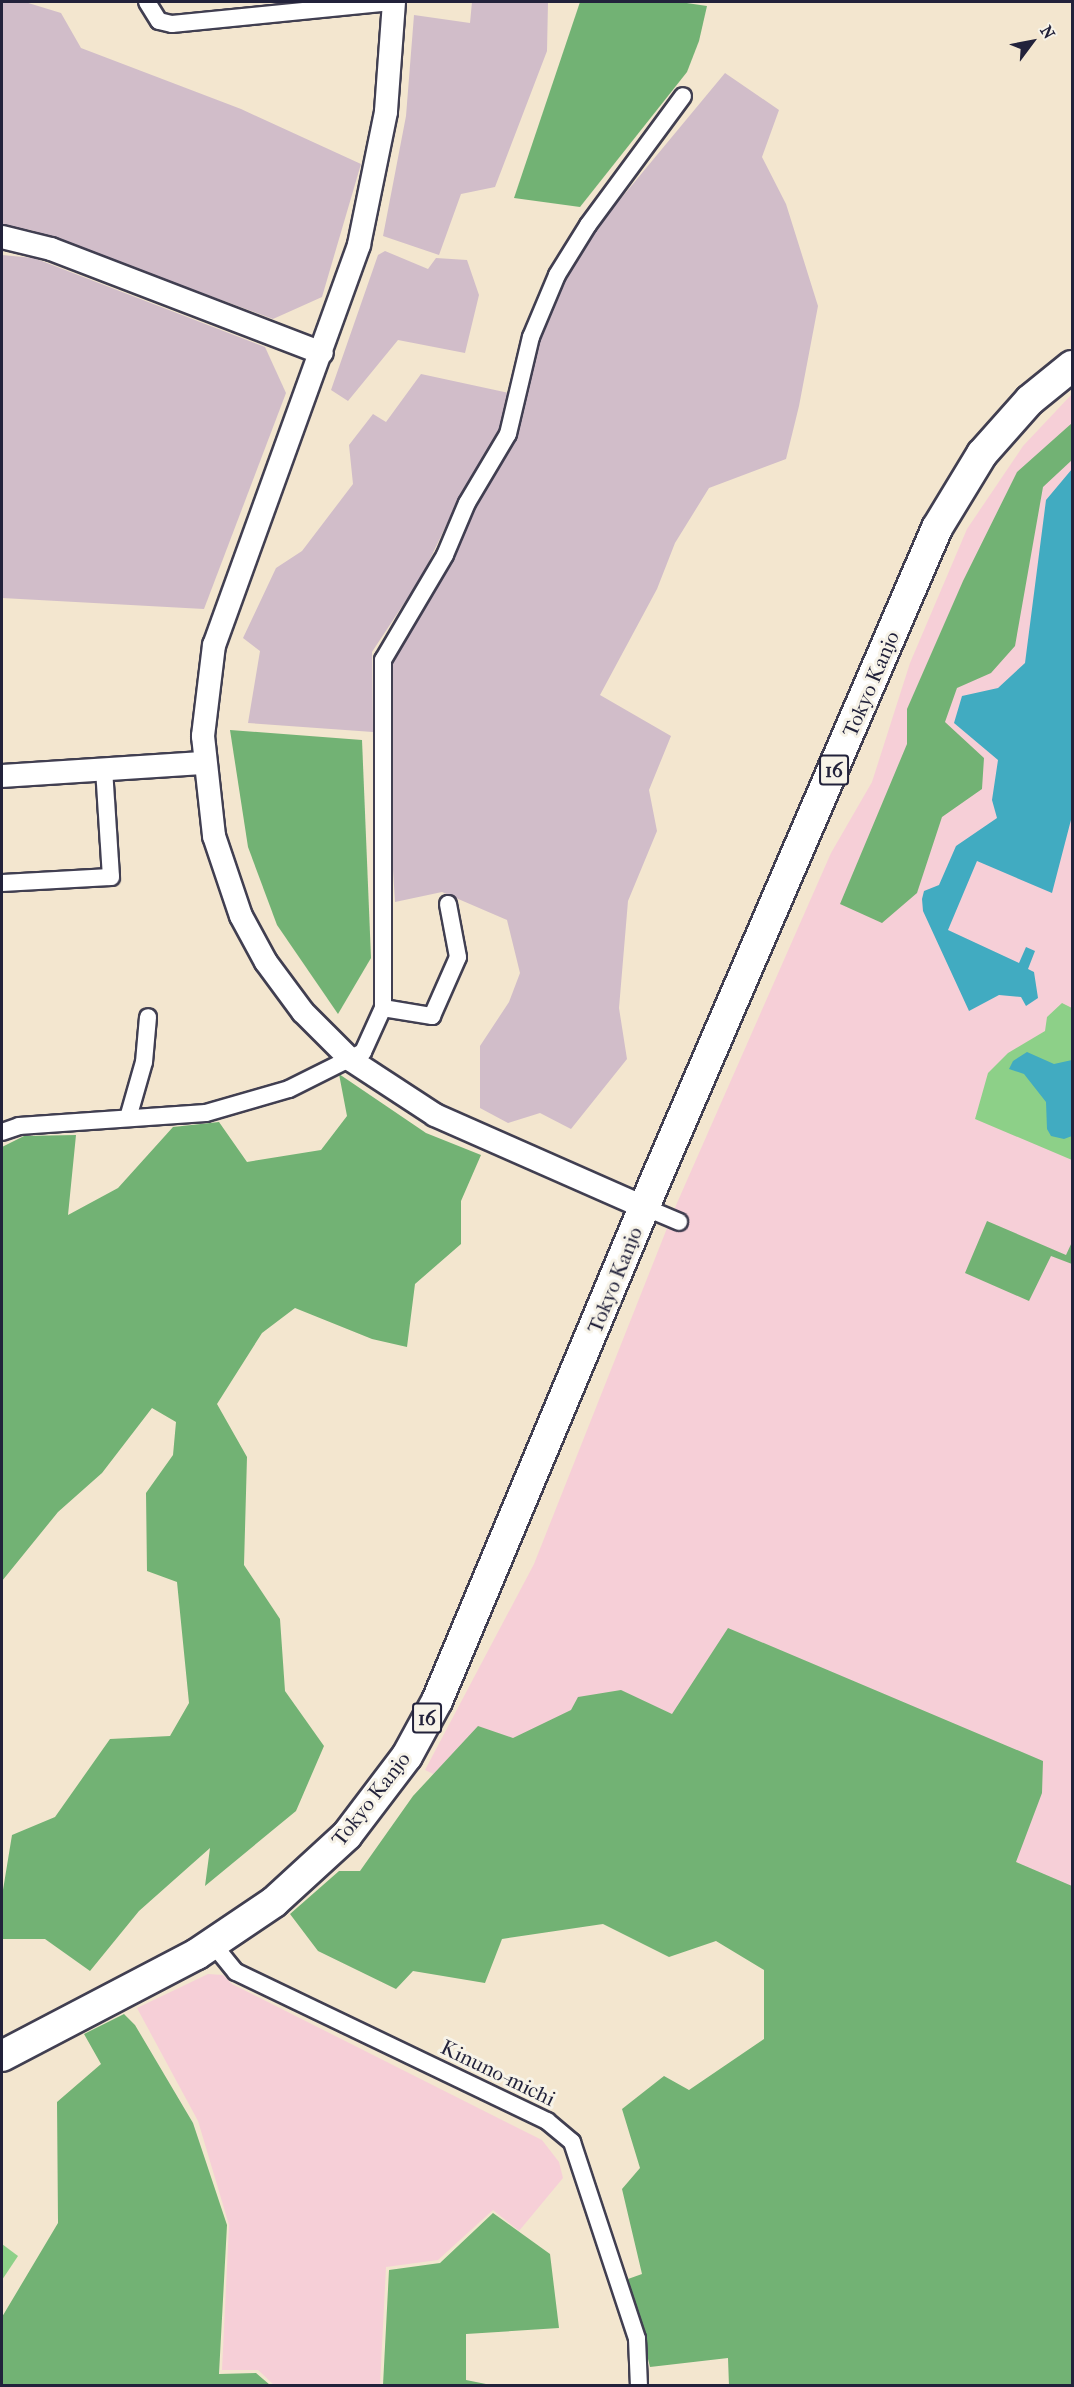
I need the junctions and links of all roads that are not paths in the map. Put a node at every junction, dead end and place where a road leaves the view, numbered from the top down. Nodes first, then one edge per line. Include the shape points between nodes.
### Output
1 (147, 2) edge
2 (394, 2) edge
3 (300, 6) edge
4 (683, 96) dead end
5 (2, 237) edge
6 (322, 353) junction
7 (1072, 366) edge
8 (203, 763) junction
9 (104, 770) junction
10 (2, 776) edge
11 (2, 883) edge
12 (448, 904) dead end
13 (383, 1008) junction
14 (148, 1017) dead end
15 (351, 1060) junction
16 (128, 1118) junction
17 (2, 1132) edge
18 (644, 1207) junction
19 (679, 1222) dead end
20 (213, 1944) junction
21 (2, 2056) edge
22 (639, 2385) edge

1 - 3 street via 155,16 166,24
2 - 3 street
2 - 6 street via 386,112 371,197
4 - 13 street via 588,225 557,275 531,336 508,434 467,503 445,555 383,660
5 - 6 street via 51,249
6 - 8 street via 214,645 205,700
7 - 18 highway, Tokyo Kanjo / 16 via 1006,425 982,454 943,518
8 - 9 street
8 - 15 street via 213,836 241,916 284,988
9 - 10 street
9 - 11 street via 111,877
12 - 13 street via 458,957 432,1016
13 - 15 street via 363,1052
14 - 16 street via 144,1062
15 - 16 street via 249,1102 206,1113
15 - 18 street via 435,1115
16 - 17 street via 19,1126
18 - 19 street
18 - 20 highway, Tokyo Kanjo / 16 via 441,1692 407,1756 354,1826 316,1867
20 - 21 highway, Tokyo Kanjo / 16
20 - 22 street, Kinuno-michi via 236,1972 547,2121 566,2136 578,2154 637,2339

